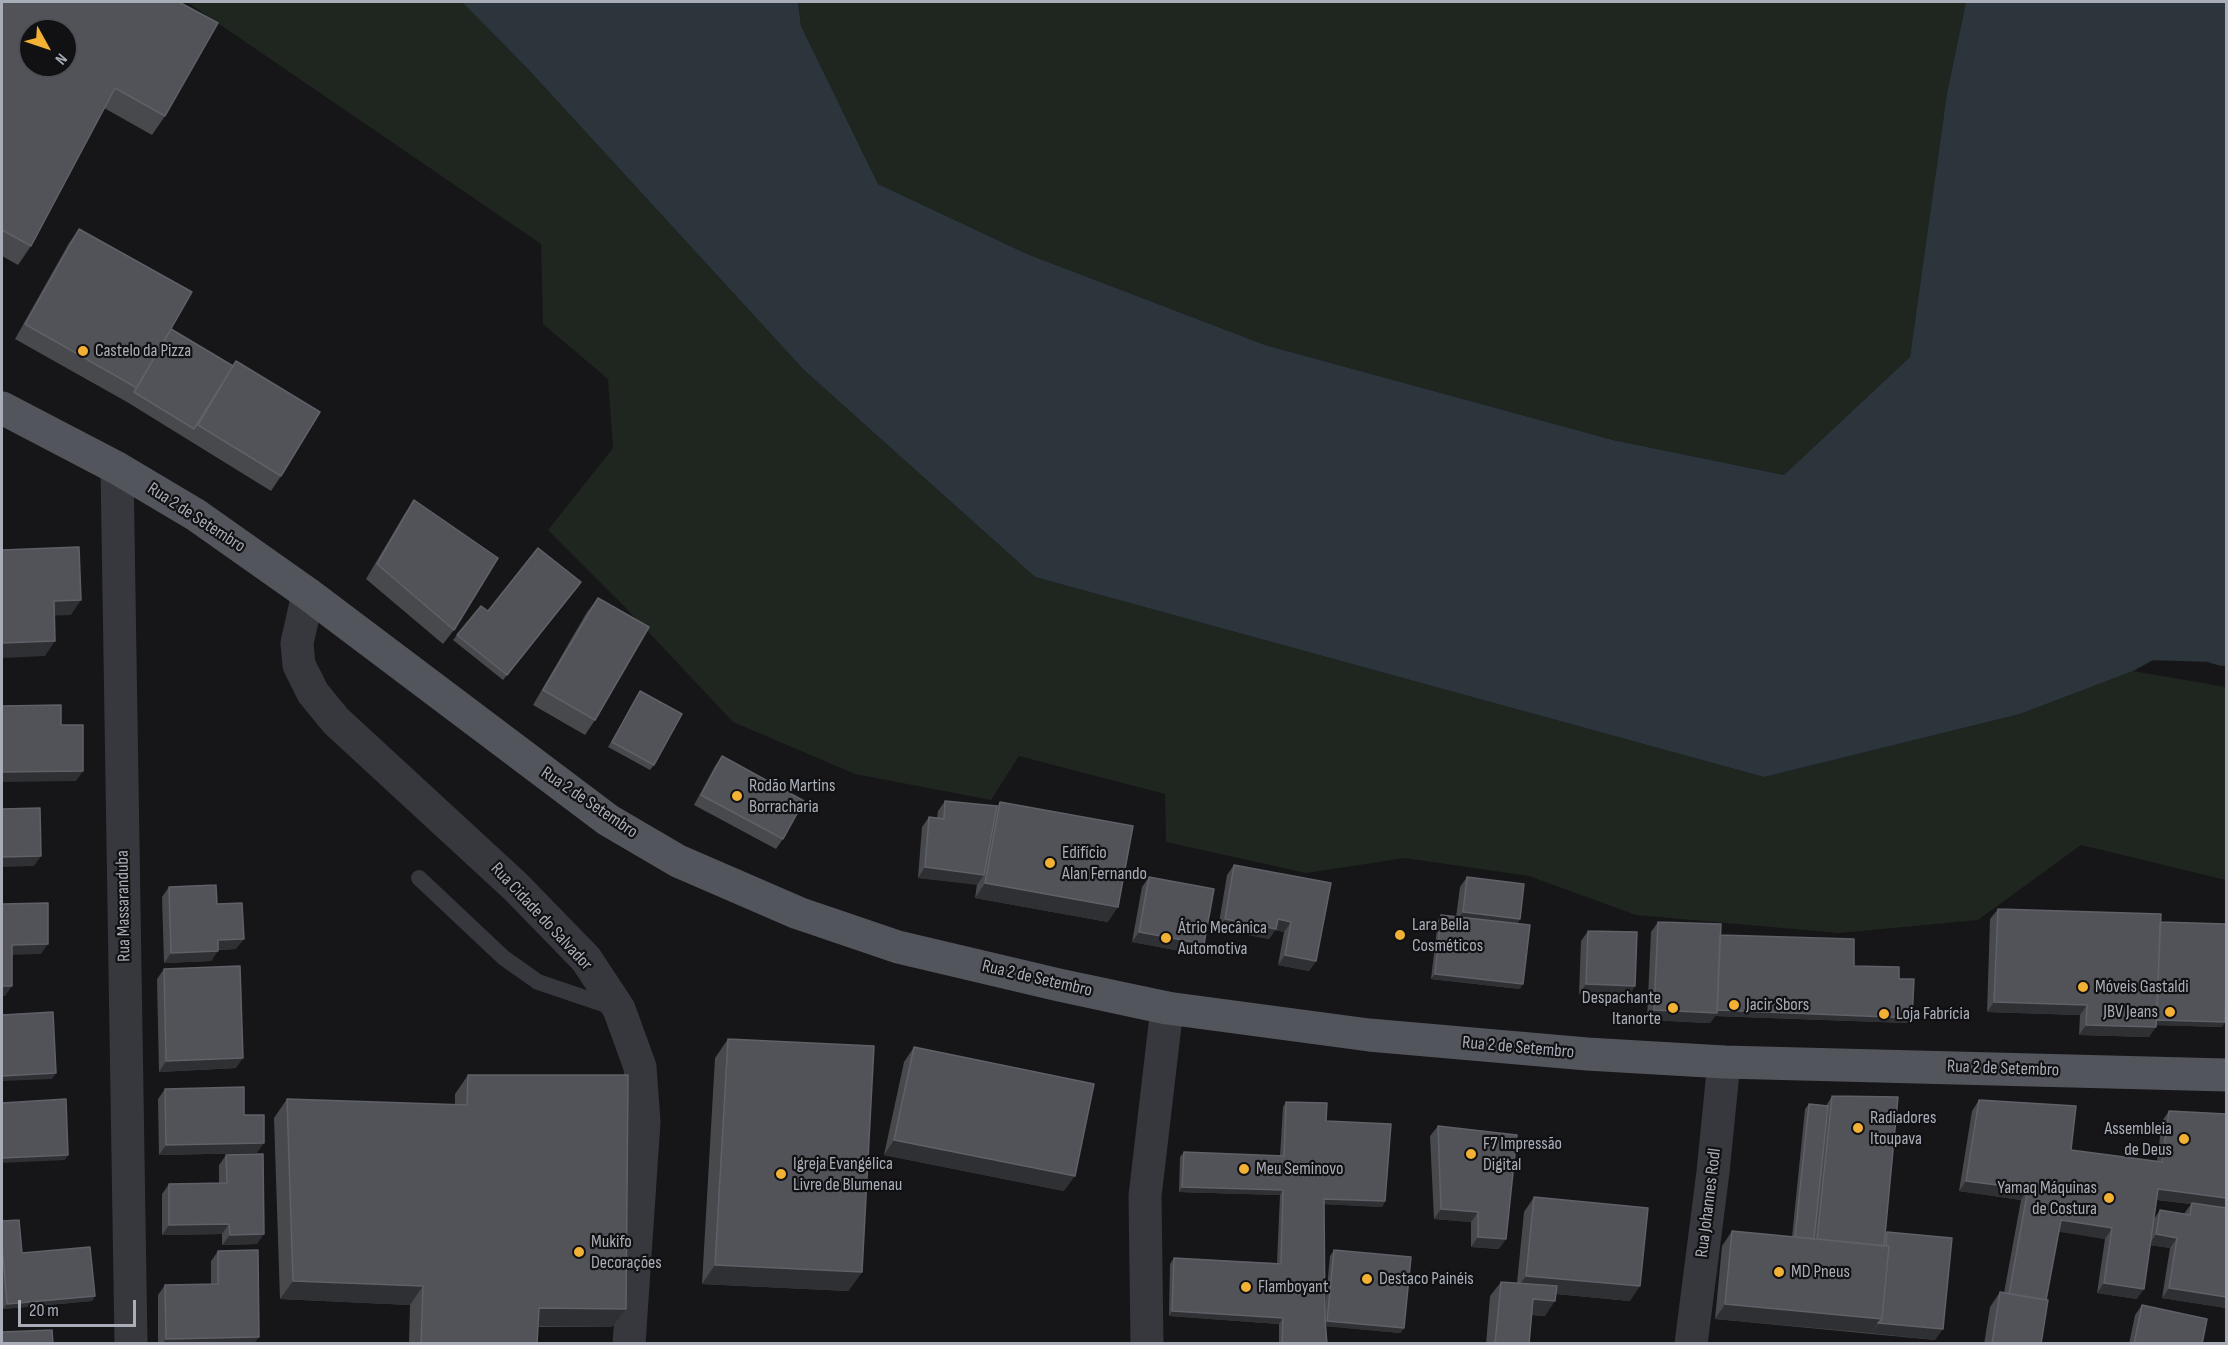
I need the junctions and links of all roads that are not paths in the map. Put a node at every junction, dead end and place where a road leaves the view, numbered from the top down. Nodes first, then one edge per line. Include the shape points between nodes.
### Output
1 (2, 408) edge
2 (117, 468) junction
3 (308, 594) junction
4 (419, 878) dead end
5 (1167, 1008) junction
6 (619, 1009) junction
7 (1724, 1062) junction
8 (2226, 1075) edge
9 (131, 1344) edge
10 (629, 1344) edge
11 (1147, 1344) edge
12 (1691, 1344) edge

1 - 2 main road, Rua 2 de Setembro
2 - 3 main road, Rua 2 de Setembro via 196,515
2 - 9 street, Rua Massaranduba
3 - 5 main road, Rua 2 de Setembro via 608,820 678,861 798,914 898,946
3 - 6 street, Rua Cidade do Salvador via 297,643 298,665 313,693 336,721 516,887 586,959
4 - 6 lane via 504,958 538,982
5 - 7 main road, Rua 2 de Setembro via 1369,1035
5 - 11 street via 1145,1196
6 - 10 street, Rua Cidade do Salvador via 640,1067 644,1122
7 - 8 main road, Rua 2 de Setembro
7 - 12 street, Rua Johannes Rodl

